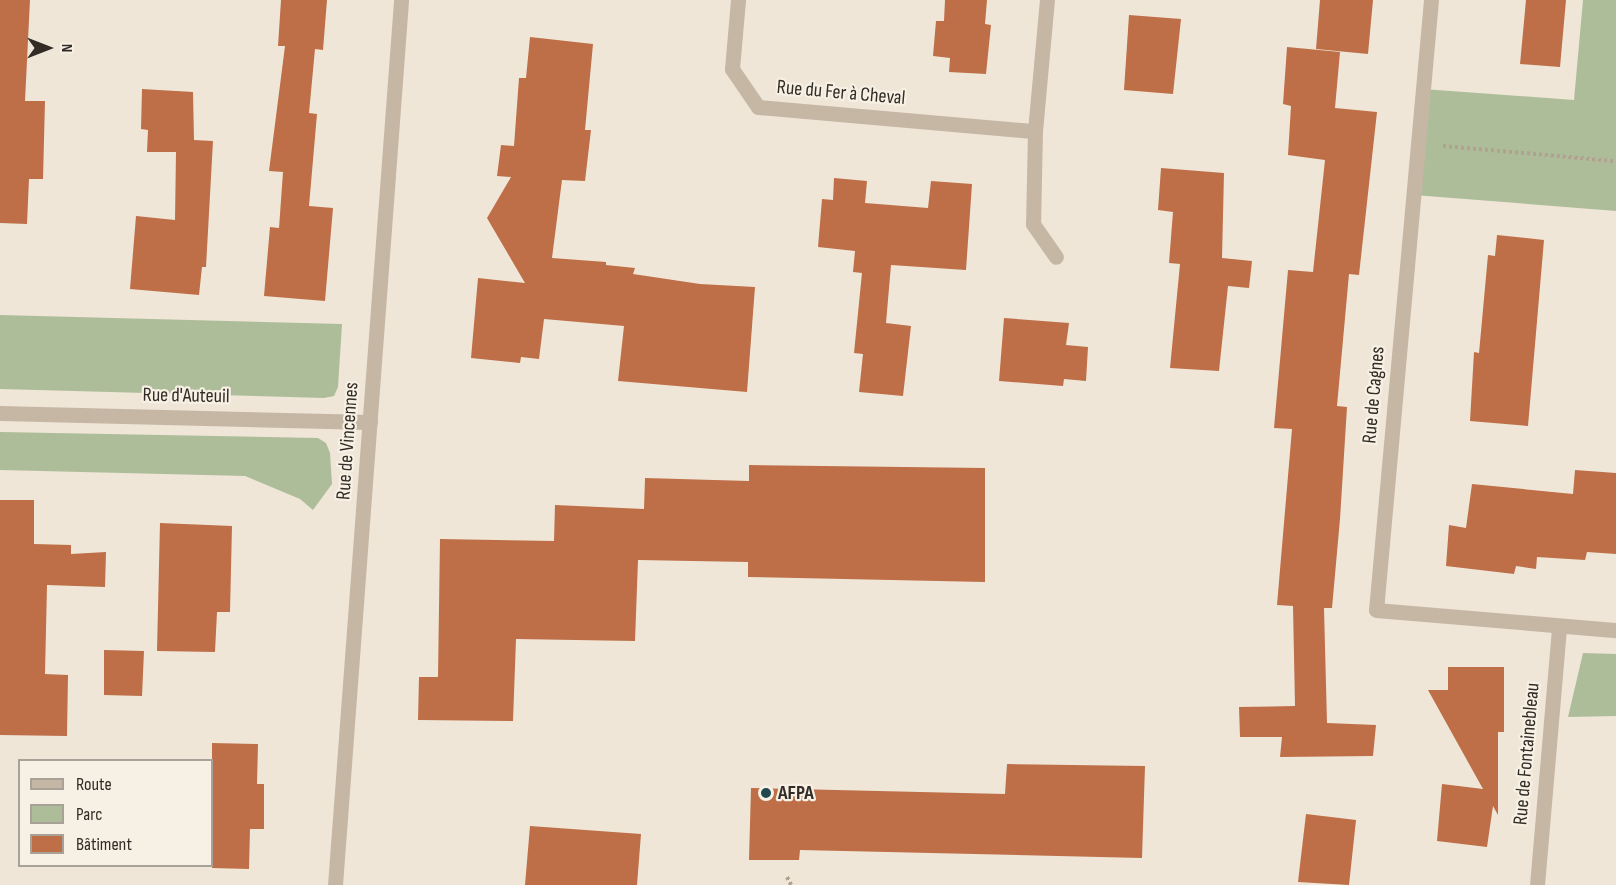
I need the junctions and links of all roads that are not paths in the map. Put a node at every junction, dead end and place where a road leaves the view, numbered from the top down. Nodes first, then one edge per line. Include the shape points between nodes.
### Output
1 (401, 0) edge
2 (738, 0) edge
3 (1047, 0) edge
4 (1431, 0) edge
5 (1035, 131) junction
6 (1056, 257) dead end
7 (0, 413) edge
8 (370, 422) junction
9 (1559, 627) junction
10 (1616, 630) edge
11 (335, 885) edge
12 (1537, 885) edge

1 - 8 street, Rue de Vincennes
2 - 5 street, Rue du Fer à Cheval via 732,69 758,107
3 - 5 street
4 - 9 street, Rue de Cagnes via 1376,610
5 - 6 street via 1033,224
7 - 8 street, Rue d'Auteuil
8 - 11 street, Rue de Vincennes
9 - 10 street
9 - 12 street, Rue de Fontainebleau

